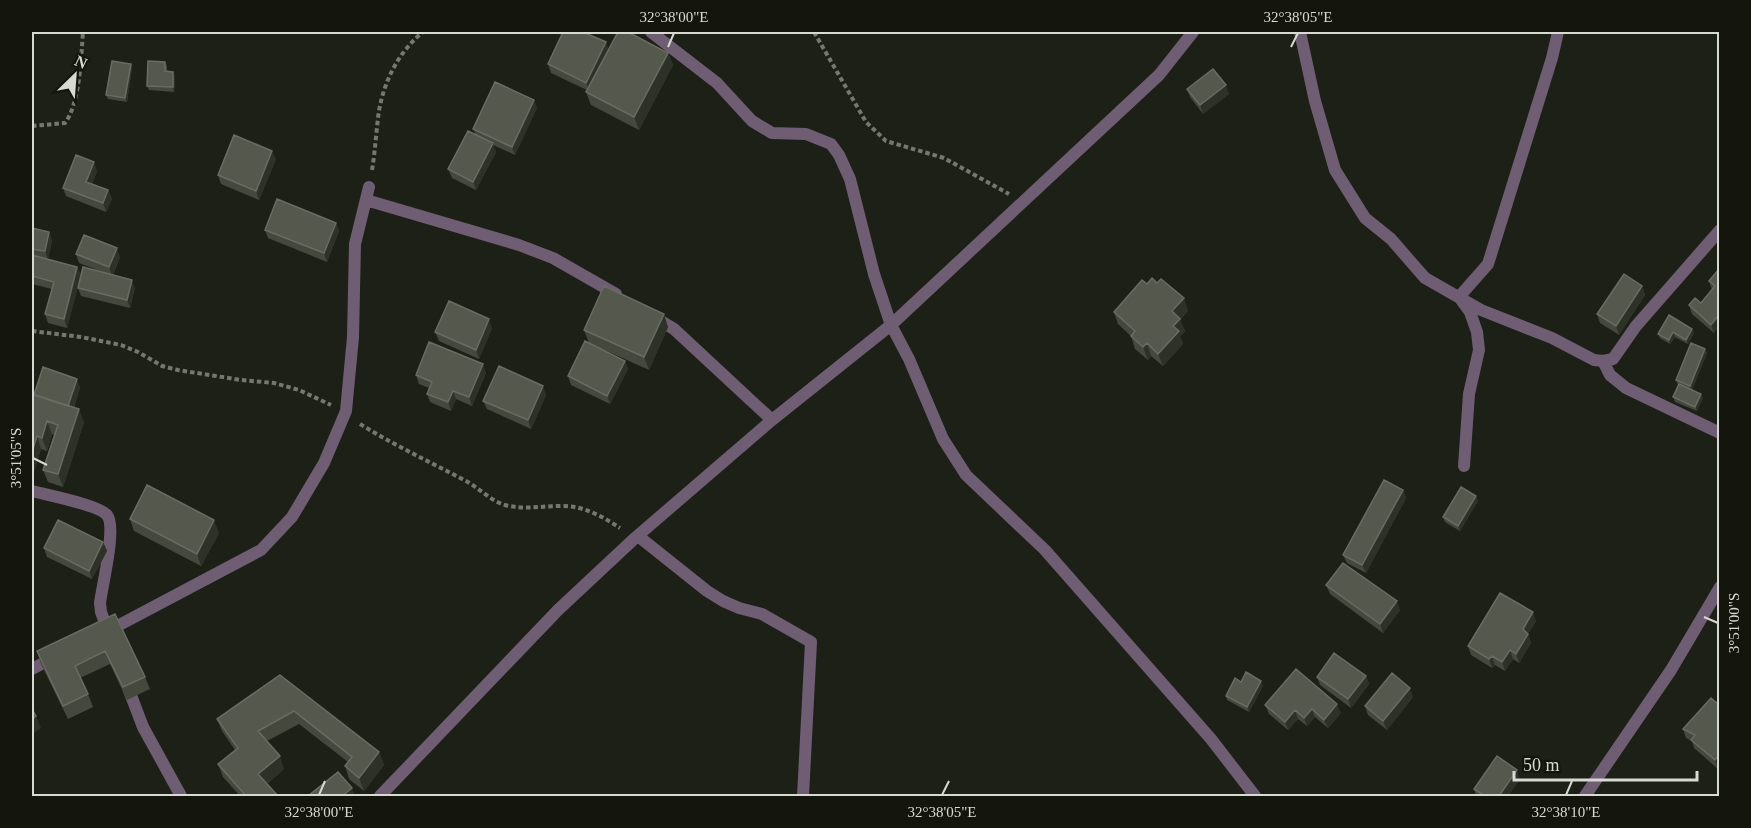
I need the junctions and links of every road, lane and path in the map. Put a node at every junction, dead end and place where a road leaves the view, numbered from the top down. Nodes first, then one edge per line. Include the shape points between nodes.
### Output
1 (83, 32) edge
2 (423, 32) edge
3 (651, 32) edge
4 (814, 32) edge
5 (1193, 32) edge
6 (1300, 32) edge
7 (1558, 32) edge
8 (32, 126) edge
9 (369, 187) joint
10 (366, 200) junction
11 (1023, 202) junction
12 (1719, 230) edge
13 (1460, 297) junction
14 (623, 298) edge
15 (644, 311) edge
16 (891, 325) junction
17 (32, 331) edge
18 (1603, 361) junction
19 (344, 413) junction
20 (772, 420) junction
21 (1719, 433) edge
22 (1464, 466) dead end
23 (32, 491) edge
24 (636, 537) junction
25 (1719, 587) edge
26 (69, 650) edge
27 (32, 669) edge
28 (123, 674) edge
29 (181, 796) edge
30 (380, 796) edge
31 (803, 796) edge
32 (1255, 796) edge
33 (1585, 796) edge

1 - 8 path via 71,115 65,123
2 - 9 path via 399,57 386,81
3 - 16 street via 717,83 752,121 772,133 807,134 831,144 850,179
4 - 11 path via 866,122 886,141 944,158
5 - 11 street via 1159,75
6 - 13 street via 1335,170 1365,218 1391,239 1425,278
7 - 13 street via 1488,264
9 - 10 street
10 - 14 street via 527,248 553,258
10 - 19 street via 356,244 353,337
11 - 16 street
12 - 18 street via 1612,359
13 - 18 street via 1481,310
13 - 22 street via 1470,312 1479,350 1469,394
15 - 20 street via 674,329
16 - 20 street
16 - 32 street via 943,439 966,474 1045,550 1211,739
17 - 19 path via 121,345 178,370 274,383 299,390
18 - 21 street via 1610,375 1626,388
19 - 23 street via 324,463 292,517 261,550 106,637 100,603 111,542 109,516 80,503
19 - 24 path via 503,504 585,509
20 - 24 street
24 - 30 street via 558,610
24 - 31 street via 723,602 762,614 811,642
25 - 33 street via 1671,670
26 - 27 street
28 - 29 street via 143,728

